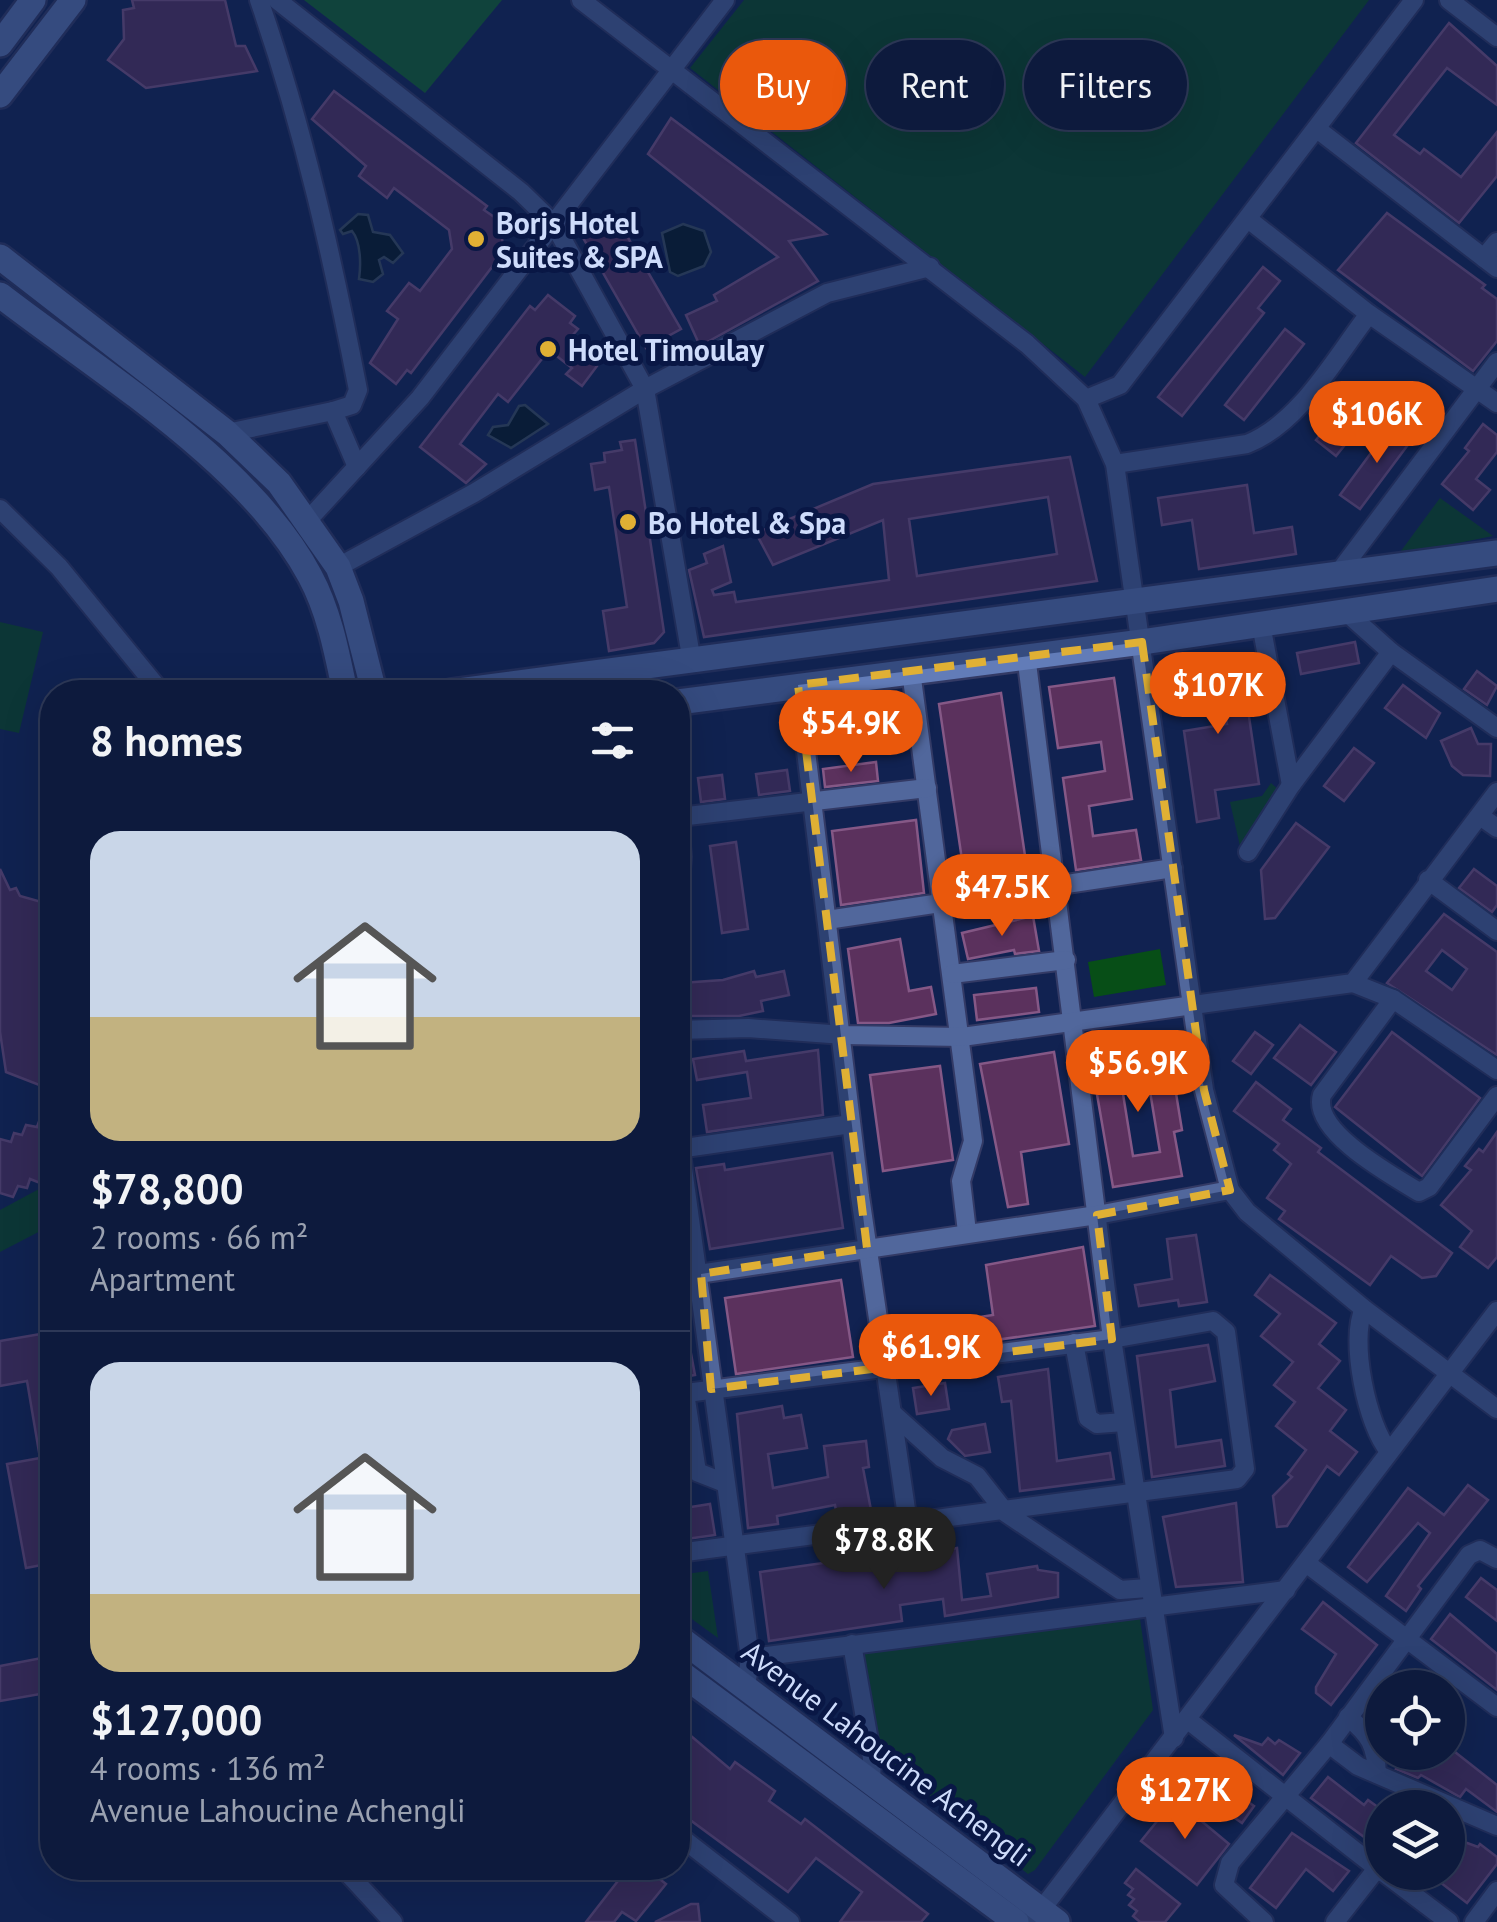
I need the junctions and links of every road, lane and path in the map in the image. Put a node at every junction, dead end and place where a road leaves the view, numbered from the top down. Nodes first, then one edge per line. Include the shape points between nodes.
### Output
1 (34, 0) edge
2 (72, 0) edge
3 (259, 0) edge
4 (276, 0) edge
5 (581, 0) edge
6 (725, 0) edge
7 (1414, 0) edge
8 (1461, 4) edge
9 (1497, 38) edge
10 (0, 44) edge
11 (672, 72) junction
12 (0, 95) edge
13 (1317, 128) junction
14 (1248, 219) junction
15 (554, 224) junction
16 (1497, 242) edge
17 (0, 257) edge
18 (1490, 263) edge
19 (930, 267) junction
20 (0, 295) edge
21 (1369, 314) junction
22 (1497, 362) edge
23 (1478, 389) junction
24 (645, 390) junction
25 (1086, 400) junction
26 (1497, 403) edge
27 (333, 411) junction
28 (227, 433) junction
29 (1114, 464) junction
30 (357, 466) junction
31 (0, 509) edge
32 (309, 520) junction
33 (1497, 552) edge
34 (338, 567) junction
35 (1337, 575) junction
36 (1497, 589) edge
37 (1136, 602) junction
38 (1345, 611) junction
39 (1261, 624) junction
40 (1142, 642) junction
41 (1391, 652) junction
42 (1026, 655) junction
43 (692, 662) junction
44 (911, 670) junction
45 (152, 680) edge
46 (342, 680) edge
47 (371, 680) edge
48 (547, 680) edge
49 (798, 685) junction
50 (690, 700) edge
51 (1497, 728) edge
52 (1291, 786) junction
53 (928, 788) junction
54 (1497, 792) edge
55 (812, 802) junction
56 (690, 813) edge
57 (1480, 816) junction
58 (1497, 828) edge
59 (1248, 852) dead end
60 (1172, 868) junction
61 (1428, 880) junction
62 (1055, 886) junction
63 (942, 905) junction
64 (826, 920) junction
65 (1497, 931) edge
66 (1066, 960) junction
67 (952, 974) junction
68 (1353, 984) junction
69 (1393, 998) junction
70 (1192, 1006) junction
71 (1073, 1022) junction
72 (690, 1030) edge
73 (844, 1036) junction
74 (962, 1037) junction
75 (1497, 1070) edge
76 (1497, 1096) edge
77 (851, 1124) junction
78 (690, 1142) edge
79 (1230, 1190) junction
80 (690, 1211) edge
81 (1097, 1215) junction
82 (967, 1232) junction
83 (867, 1248) junction
84 (701, 1274) junction
85 (690, 1275) edge
86 (1364, 1309) junction
87 (1497, 1311) edge
88 (1112, 1338) junction
89 (1074, 1343) junction
90 (887, 1365) junction
91 (1450, 1373) junction
92 (711, 1389) junction
93 (690, 1392) edge
94 (1497, 1409) edge
95 (892, 1413) junction
96 (1124, 1422) junction
97 (690, 1437) edge
98 (1389, 1452) junction
99 (726, 1483) junction
100 (1134, 1496) junction
101 (1006, 1513) junction
102 (908, 1523) junction
103 (736, 1547) junction
104 (690, 1552) edge
105 (1497, 1559) edge
106 (1306, 1563) junction
107 (1286, 1590) junction
108 (1149, 1597) junction
109 (1408, 1636) junction
110 (852, 1644) junction
111 (690, 1645) edge
112 (750, 1658) junction
113 (690, 1680) edge
114 (746, 1687) junction
115 (1496, 1705) edge
116 (1348, 1717) junction
117 (1188, 1720) junction
118 (1174, 1738) junction
119 (1329, 1744) junction
120 (1376, 1774) junction
121 (871, 1780) junction
122 (1401, 1790) edge
123 (1285, 1797) junction
124 (1465, 1816) edge
125 (1497, 1826) edge
126 (690, 1844) edge
127 (1365, 1856) edge
128 (354, 1880) edge
129 (1365, 1888) edge
130 (1409, 1890) edge
131 (1497, 1891) edge
132 (1044, 1918) edge
133 (393, 1922) edge
134 (790, 1922) edge
135 (1016, 1922) edge
136 (1264, 1922) edge
137 (1335, 1922) edge
138 (1450, 1922) edge
139 (1474, 1922) edge

1 - 10 street
2 - 12 street
3 - 27 street via 302,133 339,282 358,390 352,406
4 - 15 street
5 - 11 street
6 - 11 street
7 - 13 street
8 - 9 street
11 - 15 street
11 - 19 street
13 - 14 street
13 - 18 street
14 - 21 street
14 - 25 street via 1120,385
15 - 24 street
15 - 30 street via 420,398
16 - 18 street
17 - 28 street
19 - 24 street via 827,293
19 - 25 street
20 - 46 street via 182,434 254,498 312,578
21 - 23 street
21 - 29 street via 1268,436
22 - 23 street
23 - 26 street
23 - 35 street
24 - 34 street
24 - 43 street
25 - 29 street
27 - 28 street
27 - 30 street
28 - 32 street
29 - 37 street
30 - 32 street
31 - 45 street via 70,578
32 - 34 street
33 - 35 street
34 - 47 street
35 - 37 street
36 - 38 street
37 - 40 street
37 - 43 street
38 - 39 street
38 - 41 street
39 - 40 street
39 - 52 street
40 - 42 street
40 - 60 street
41 - 51 street
41 - 52 street
42 - 44 street
42 - 62 street
43 - 48 street
44 - 49 street
44 - 53 street
49 - 50 street
49 - 55 street
52 - 59 street
53 - 55 street
53 - 63 street
54 - 57 street
55 - 56 street
55 - 64 street
57 - 58 street
57 - 61 street
60 - 62 street
60 - 70 street
61 - 65 street
61 - 68 street
62 - 63 street
62 - 66 street
63 - 64 street
63 - 67 street
64 - 73 street
66 - 67 street
66 - 71 street
67 - 74 street
68 - 69 street
68 - 70 street
69 - 75 street
69 - 76 street via 1322,1095 1320,1112 1332,1131 1419,1192
70 - 71 street
70 - 79 street via 1204,1090
71 - 74 street
71 - 81 street
72 - 73 street
73 - 74 street
73 - 77 street
74 - 82 street via 972,1141 961,1181
77 - 78 street
77 - 83 street
79 - 81 street
79 - 86 street via 1247,1212
80 - 84 street
81 - 82 street
81 - 88 street
82 - 83 street
83 - 84 street
83 - 90 street
84 - 85 street
84 - 92 street
86 - 91 street
86 - 98 street via 1358,1335 1372,1422
87 - 91 street
88 - 89 street
88 - 96 street
88 - 100 street via 1213,1321 1226,1332 1229,1351 1243,1474
89 - 90 street
89 - 96 street via 1088,1418
90 - 92 street
90 - 95 street
91 - 94 street
91 - 98 street
92 - 93 street
92 - 99 street
95 - 101 street via 942,1458 977,1476
95 - 102 street
96 - 100 street
97 - 99 street via 697,1472
98 - 106 street
99 - 103 street
100 - 101 street
100 - 108 street
101 - 102 street
101 - 108 street via 1120,1590
102 - 103 street
103 - 104 street
103 - 112 street
105 - 109 street via 1480,1550 1469,1555
106 - 107 street
106 - 109 street
107 - 108 street
107 - 117 street
108 - 110 street
108 - 118 street
109 - 115 street
109 - 116 street
110 - 112 street
110 - 121 street
111 - 114 street, Avenue Lahoucine Achengli
112 - 114 street
113 - 135 street, Avenue Lahoucine Achengli
114 - 121 street, Avenue Lahoucine Achengli
116 - 119 street
116 - 120 street via 1376,1748
117 - 118 street
117 - 123 street
118 - 132 street
119 - 120 street
119 - 123 street
120 - 122 street
121 - 132 street, Avenue Lahoucine Achengli
123 - 127 street
123 - 136 street via 1224,1875 1231,1894
124 - 125 street
126 - 134 street
128 - 133 street
129 - 137 street
130 - 138 street
131 - 139 street

